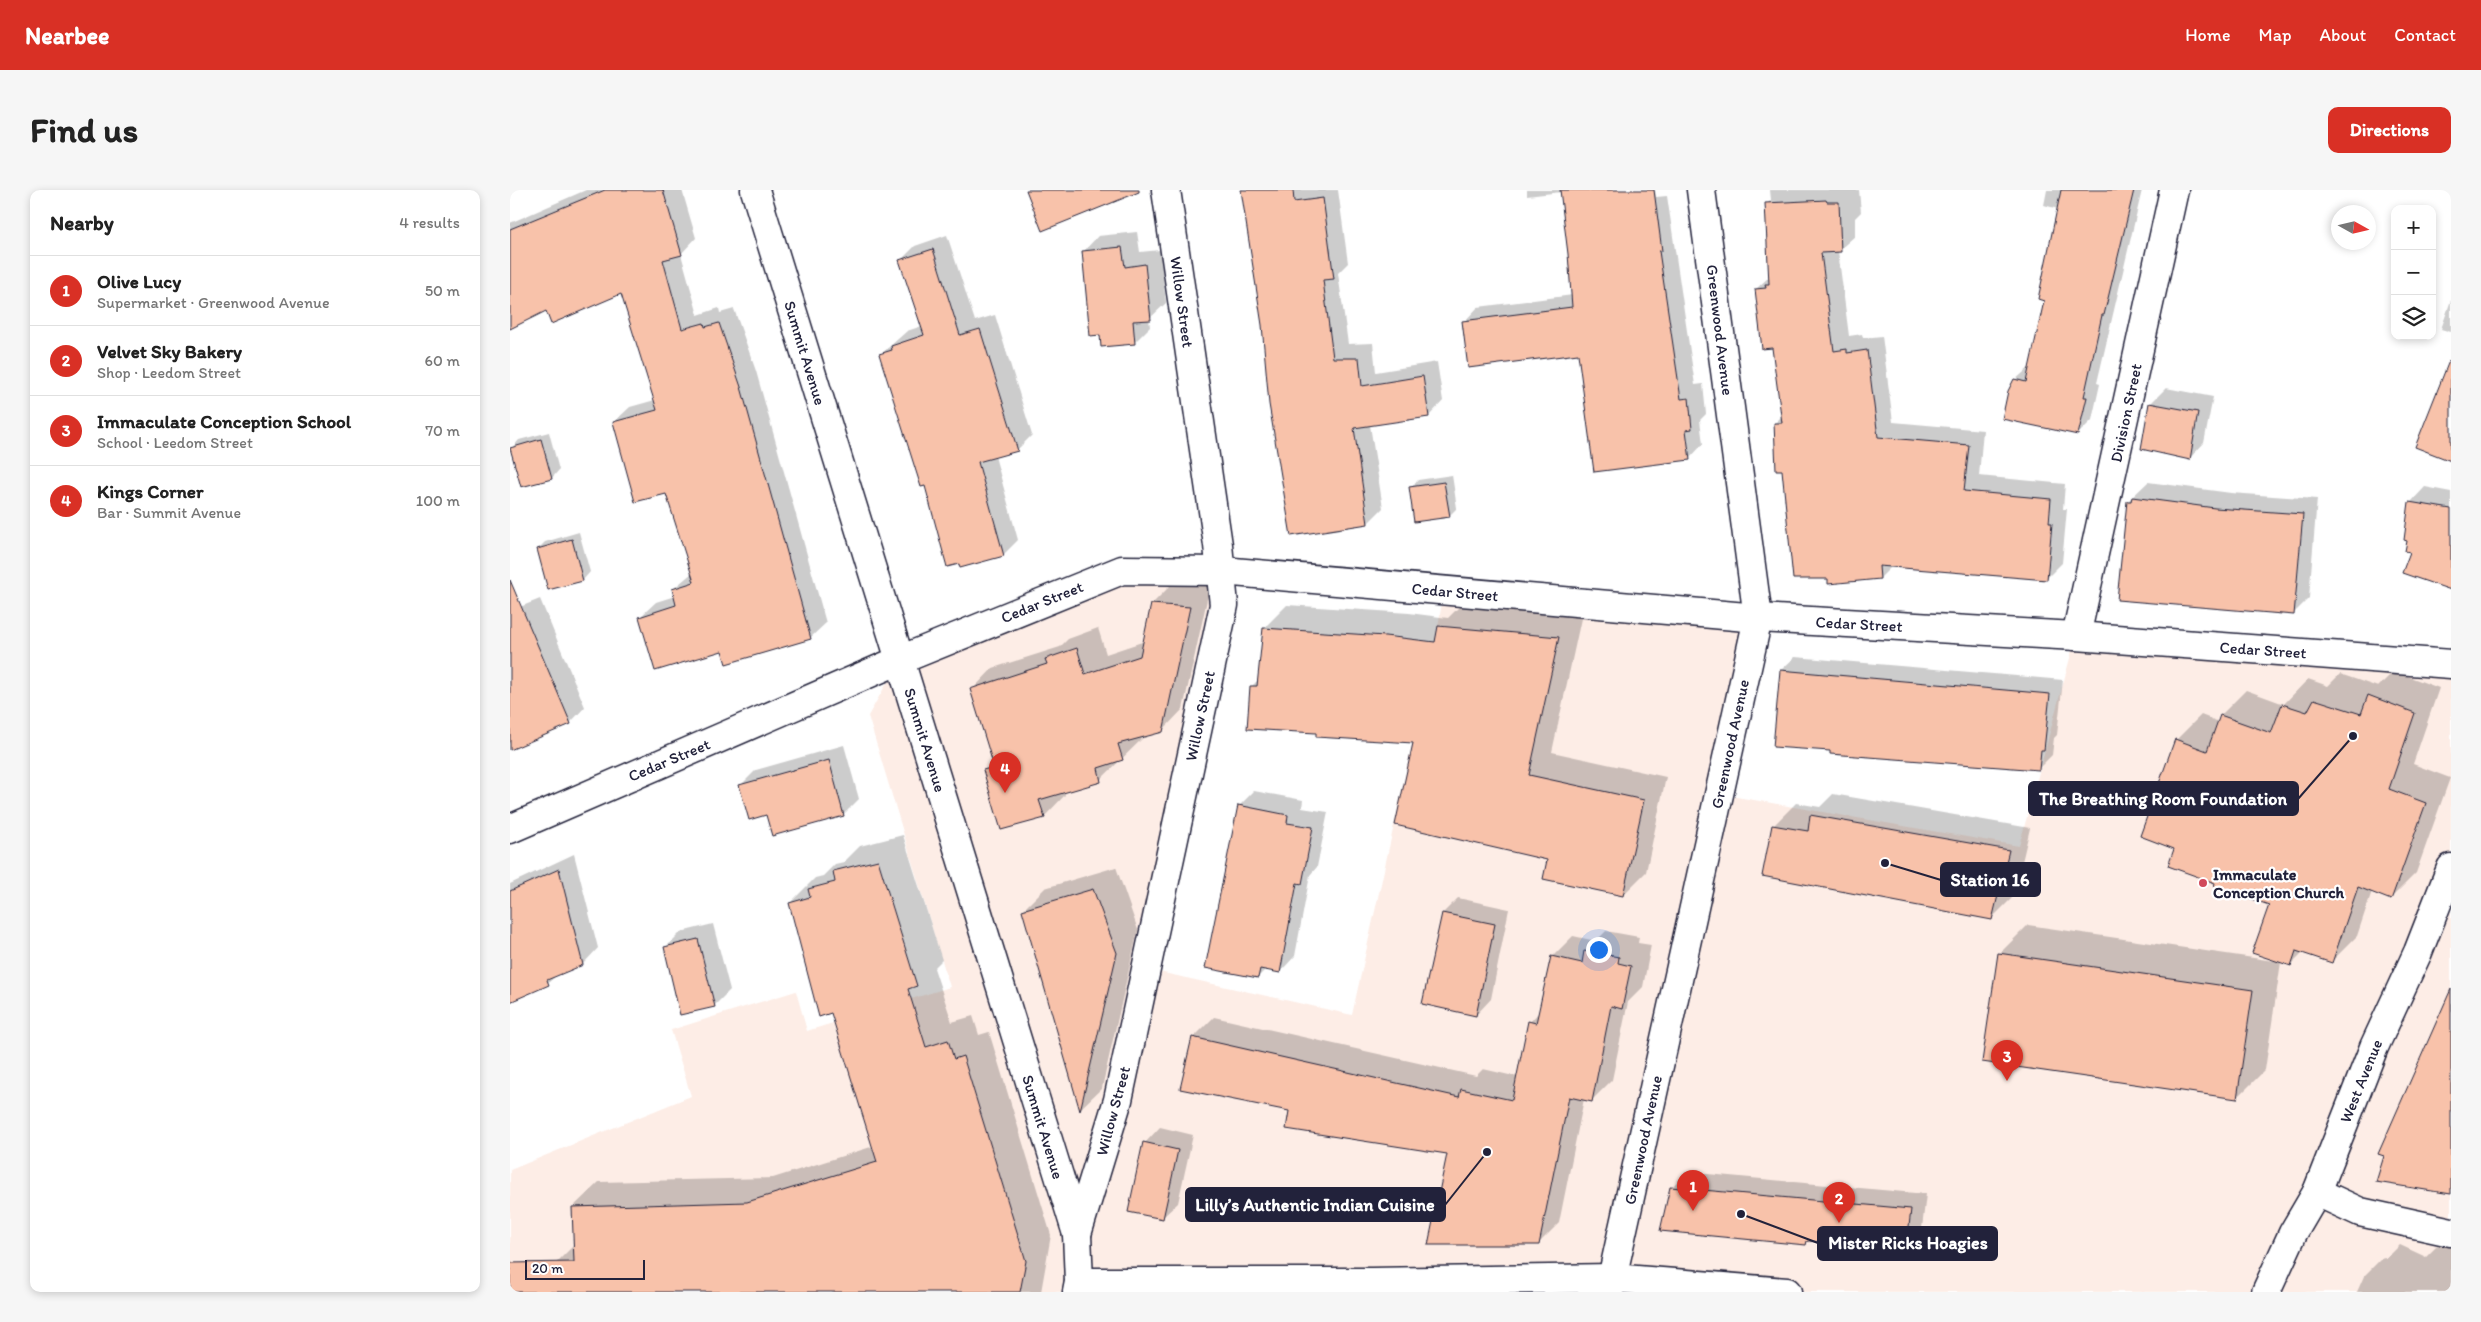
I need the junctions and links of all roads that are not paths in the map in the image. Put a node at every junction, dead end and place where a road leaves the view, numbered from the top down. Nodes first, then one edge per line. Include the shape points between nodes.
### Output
1 (755, 190) edge
2 (1166, 190) edge
3 (1701, 190) edge
4 (2174, 190) edge
5 (1222, 571) junction
6 (1758, 618) junction
7 (2076, 636) junction
8 (900, 660) junction
9 (2451, 664) edge
10 (510, 828) edge
11 (2451, 868) edge
12 (2317, 1192) junction
13 (2451, 1232) edge
14 (1077, 1234) junction
15 (1611, 1285) edge
16 (1078, 1287) edge
17 (1787, 1292) edge
18 (2266, 1292) edge

1 - 8 street, Summit Avenue
2 - 5 street, Willow Street
3 - 6 street, Greenwood Avenue
4 - 7 street, Division Street
5 - 6 street, Cedar Street
5 - 8 street, Cedar Street via 1122,570
5 - 14 street, Willow Street via 1224,605 1118,1100
6 - 7 street, Cedar Street
6 - 15 street, Greenwood Avenue
7 - 9 street, Cedar Street
8 - 10 street, Cedar Street
8 - 14 street, Summit Avenue
11 - 12 street, West Avenue
12 - 13 street via 2360,1212
12 - 18 street, West Avenue via 2293,1233
14 - 16 street, Summit Avenue
15 - 16 street via 1371,1282
15 - 17 street

